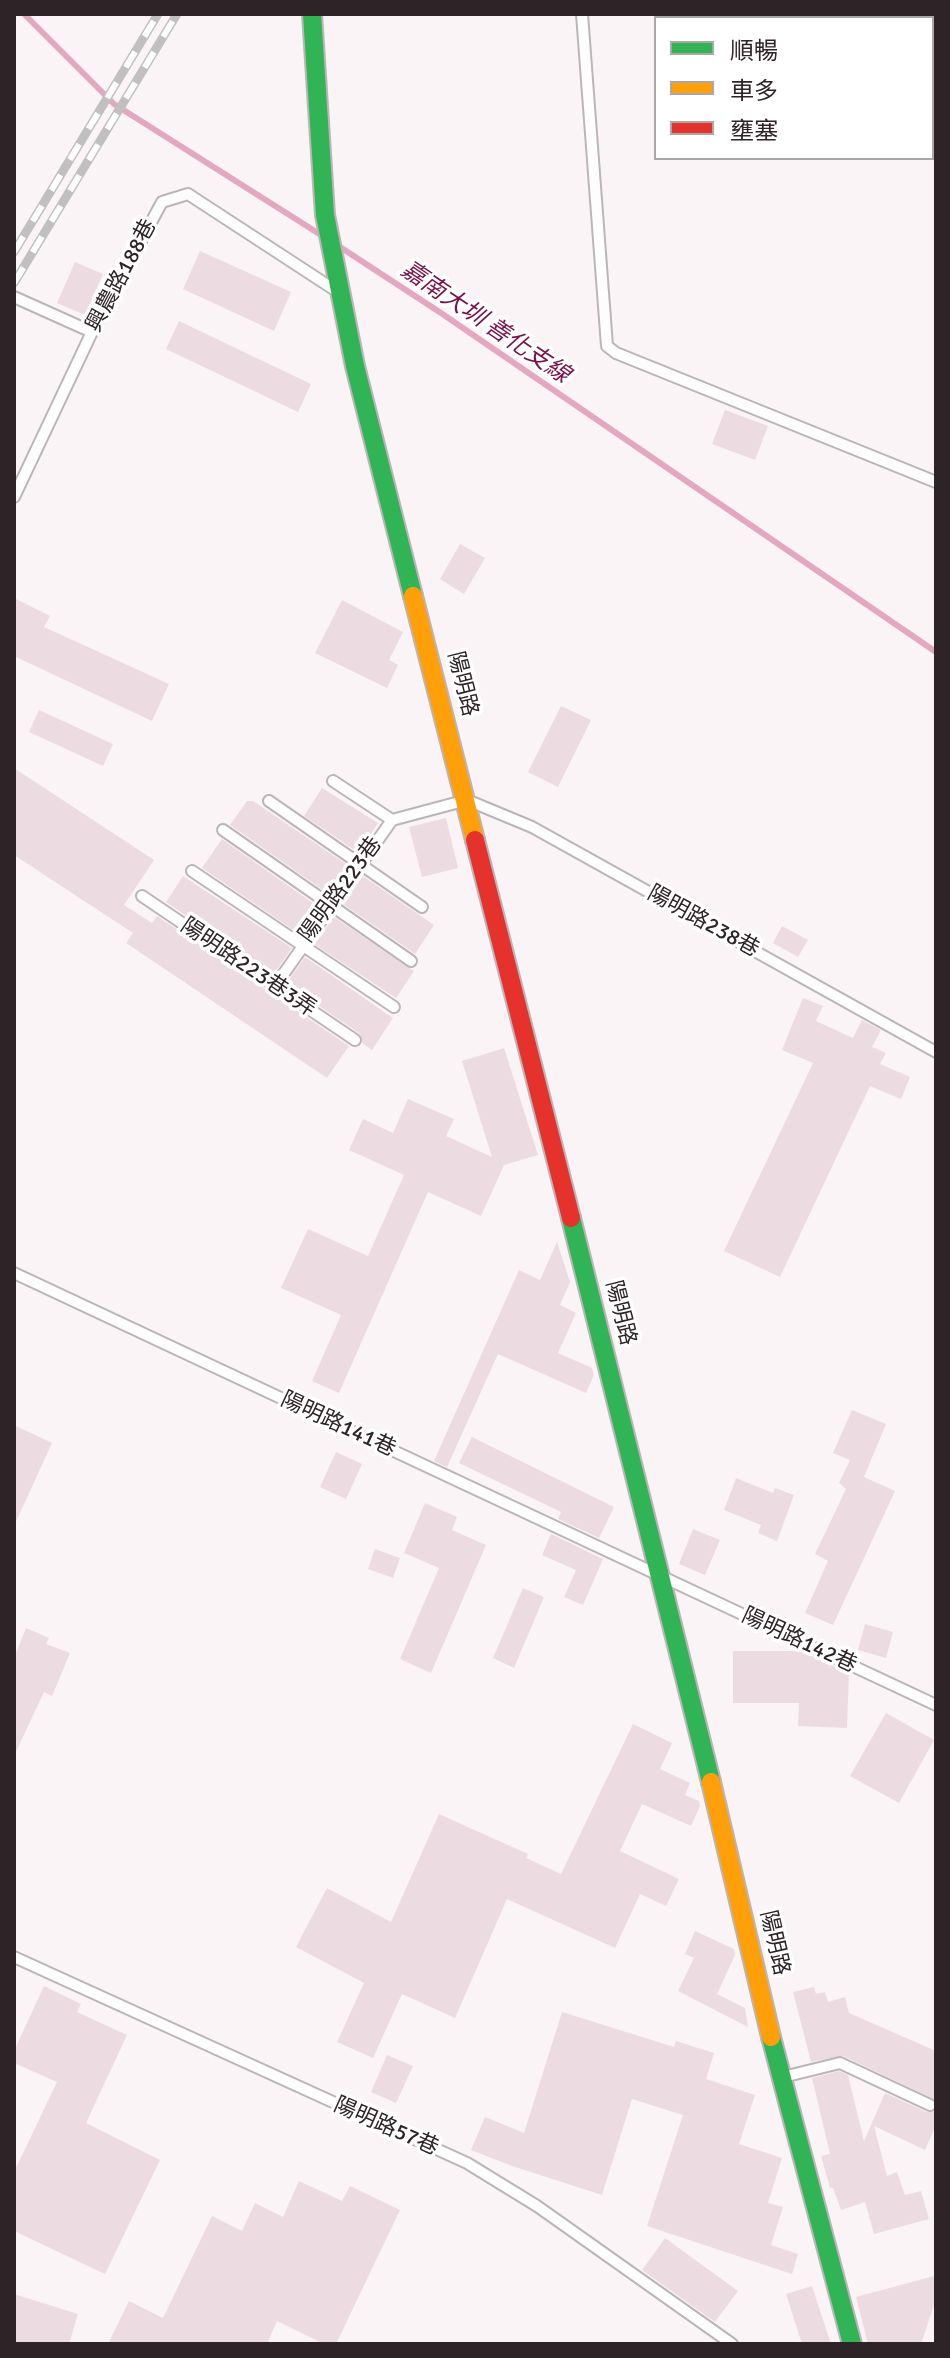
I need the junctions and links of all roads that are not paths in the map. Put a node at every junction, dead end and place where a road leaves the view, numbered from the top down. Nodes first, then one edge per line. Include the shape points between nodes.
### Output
1 (312, 14) edge
2 (582, 14) edge
3 (340, 294) junction
4 (14, 297) edge
5 (92, 332) junction
6 (936, 482) edge
7 (14, 497) edge
8 (333, 781) dead end
9 (467, 800) junction
10 (269, 801) dead end
11 (392, 820) junction
12 (223, 830) dead end
13 (361, 863) junction
14 (192, 871) dead end
15 (142, 896) dead end
16 (330, 906) junction
17 (422, 907) dead end
18 (301, 947) junction
19 (411, 961) dead end
20 (275, 986) junction
21 (394, 1007) dead end
22 (355, 1040) dead end
23 (936, 1052) edge
24 (14, 1273) edge
25 (662, 1578) junction
26 (936, 1705) edge
27 (14, 1957) edge
28 (781, 2078) junction
29 (930, 2105) dead end
30 (732, 2344) edge
31 (852, 2344) edge

1 - 3 street, 陽明路 via 325,215
2 - 6 lane via 607,346
3 - 5 lane, 興農路188巷 via 188,194 162,202
3 - 9 street, 陽明路
4 - 5 lane
5 - 7 lane, 興農路188巷
8 - 11 lane
9 - 11 lane, 陽明路223巷
9 - 23 lane, 陽明路238巷 via 532,827
9 - 25 street, 陽明路
10 - 13 lane
11 - 13 lane, 陽明路223巷
12 - 16 lane
13 - 16 lane, 陽明路223巷
13 - 17 lane
14 - 18 lane
15 - 20 lane, 陽明路223巷3弄
16 - 18 lane, 陽明路223巷
16 - 19 lane
18 - 20 lane, 陽明路223巷
18 - 21 lane
20 - 22 lane, 陽明路223巷3弄
24 - 25 lane, 陽明路141巷
25 - 26 lane, 陽明路142巷
25 - 28 street, 陽明路
27 - 30 lane, 陽明路57巷 via 467,2163
28 - 29 lane via 840,2063
28 - 31 street, 陽明路

